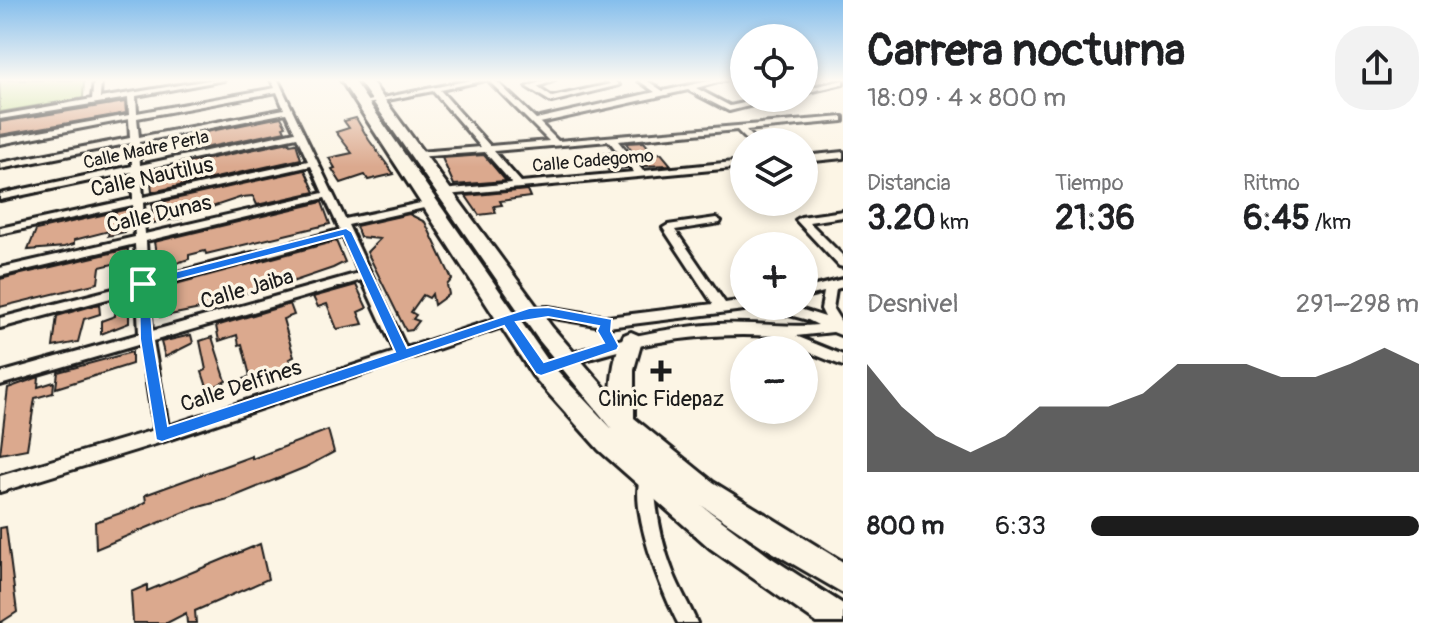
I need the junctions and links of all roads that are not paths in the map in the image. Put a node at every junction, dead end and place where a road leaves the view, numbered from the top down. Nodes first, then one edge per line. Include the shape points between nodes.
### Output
1 (48, 109) edge
2 (134, 109) edge
3 (166, 109) edge
4 (376, 109) edge
5 (377, 109) edge
6 (454, 109) edge
7 (523, 109) edge
8 (589, 109) edge
9 (289, 110) joint
10 (134, 116) junction
11 (0, 117) edge
12 (843, 119) edge
13 (830, 120) junction
14 (536, 121) junction
15 (739, 128) edge
16 (730, 129) edge
17 (843, 129) edge
18 (299, 134) junction
19 (612, 139) junction
20 (135, 140) junction
21 (0, 141) edge
22 (556, 143) junction
23 (490, 148) junction
24 (418, 155) junction
25 (843, 155) edge
26 (818, 158) edge
27 (312, 163) junction
28 (730, 165) edge
29 (0, 166) edge
30 (137, 168) junction
31 (640, 173) junction
32 (519, 185) junction
33 (327, 195) junction
34 (0, 197) edge
35 (438, 198) junction
36 (138, 201) junction
37 (843, 214) edge
38 (716, 221) dead end
39 (344, 228) junction
40 (0, 231) edge
41 (140, 239) junction
42 (843, 263) edge
43 (0, 272) edge
44 (366, 275) junction
45 (143, 284) junction
46 (837, 285) edge
47 (730, 307) edge
48 (722, 308) junction
49 (518, 316) junction
50 (814, 320) edge
51 (608, 322) junction
52 (0, 323) edge
53 (839, 328) edge
54 (774, 332) junction
55 (146, 339) junction
56 (622, 343) junction
57 (403, 355) junction
58 (564, 360) junction
59 (843, 361) edge
60 (541, 369) junction
61 (0, 379) edge
62 (622, 422) junction
63 (162, 435) junction
64 (646, 480) junction
65 (0, 484) edge
66 (843, 578) edge
67 (843, 622) edge
68 (688, 623) edge

1 - 11 street
2 - 10 street
3 - 10 street
4 - 35 main road
5 - 24 main road
6 - 23 street
7 - 14 street
8 - 14 street
9 - 18 street
9 - 20 street
10 - 20 street
10 - 21 street
12 - 13 street
13 - 15 street
13 - 17 street
14 - 22 street
16 - 19 street
18 - 27 street
18 - 30 street, Calle Madre Perla
19 - 22 street
19 - 31 street
20 - 29 street
20 - 30 street
22 - 23 street
23 - 24 street
23 - 32 street
24 - 35 main road
25 - 26 street
27 - 33 street
27 - 36 street, Calle Nautilus
28 - 31 street, Calle Cadegomo
30 - 34 street, Calle Madre Perla
30 - 36 street
31 - 32 street, Calle Cadegomo
32 - 35 street, Calle Cadegomo
33 - 39 street
33 - 41 street, Calle Dunas
35 - 39 street, Calle Cadegomo
35 - 49 main road
36 - 40 street, Calle Nautilus
36 - 41 street
37 - 42 street via 801,220
38 - 48 street via 668,228
39 - 44 street
39 - 45 street, Calle Cadegomo
41 - 43 street, Calle Dunas
41 - 45 street
44 - 55 street, Calle Jaiba
44 - 57 street
45 - 52 street, Calle Cadegomo
45 - 55 street
46 - 53 street via 827,309
47 - 48 street
48 - 51 street
49 - 51 street via 548,312
49 - 57 street, Calle Delfines
49 - 58 main road
49 - 60 main road
50 - 53 street
51 - 56 street via 604,331
53 - 54 street
54 - 56 street via 703,330
54 - 59 street
55 - 61 street, Calle Jaiba
55 - 63 street
56 - 58 street
56 - 62 main road
57 - 63 street, Calle Delfines
58 - 60 street
58 - 62 main road
60 - 64 main road
62 - 66 main road via 702,490
63 - 65 street, Calle Delfines
64 - 67 main road via 724,543
64 - 68 street via 657,559

